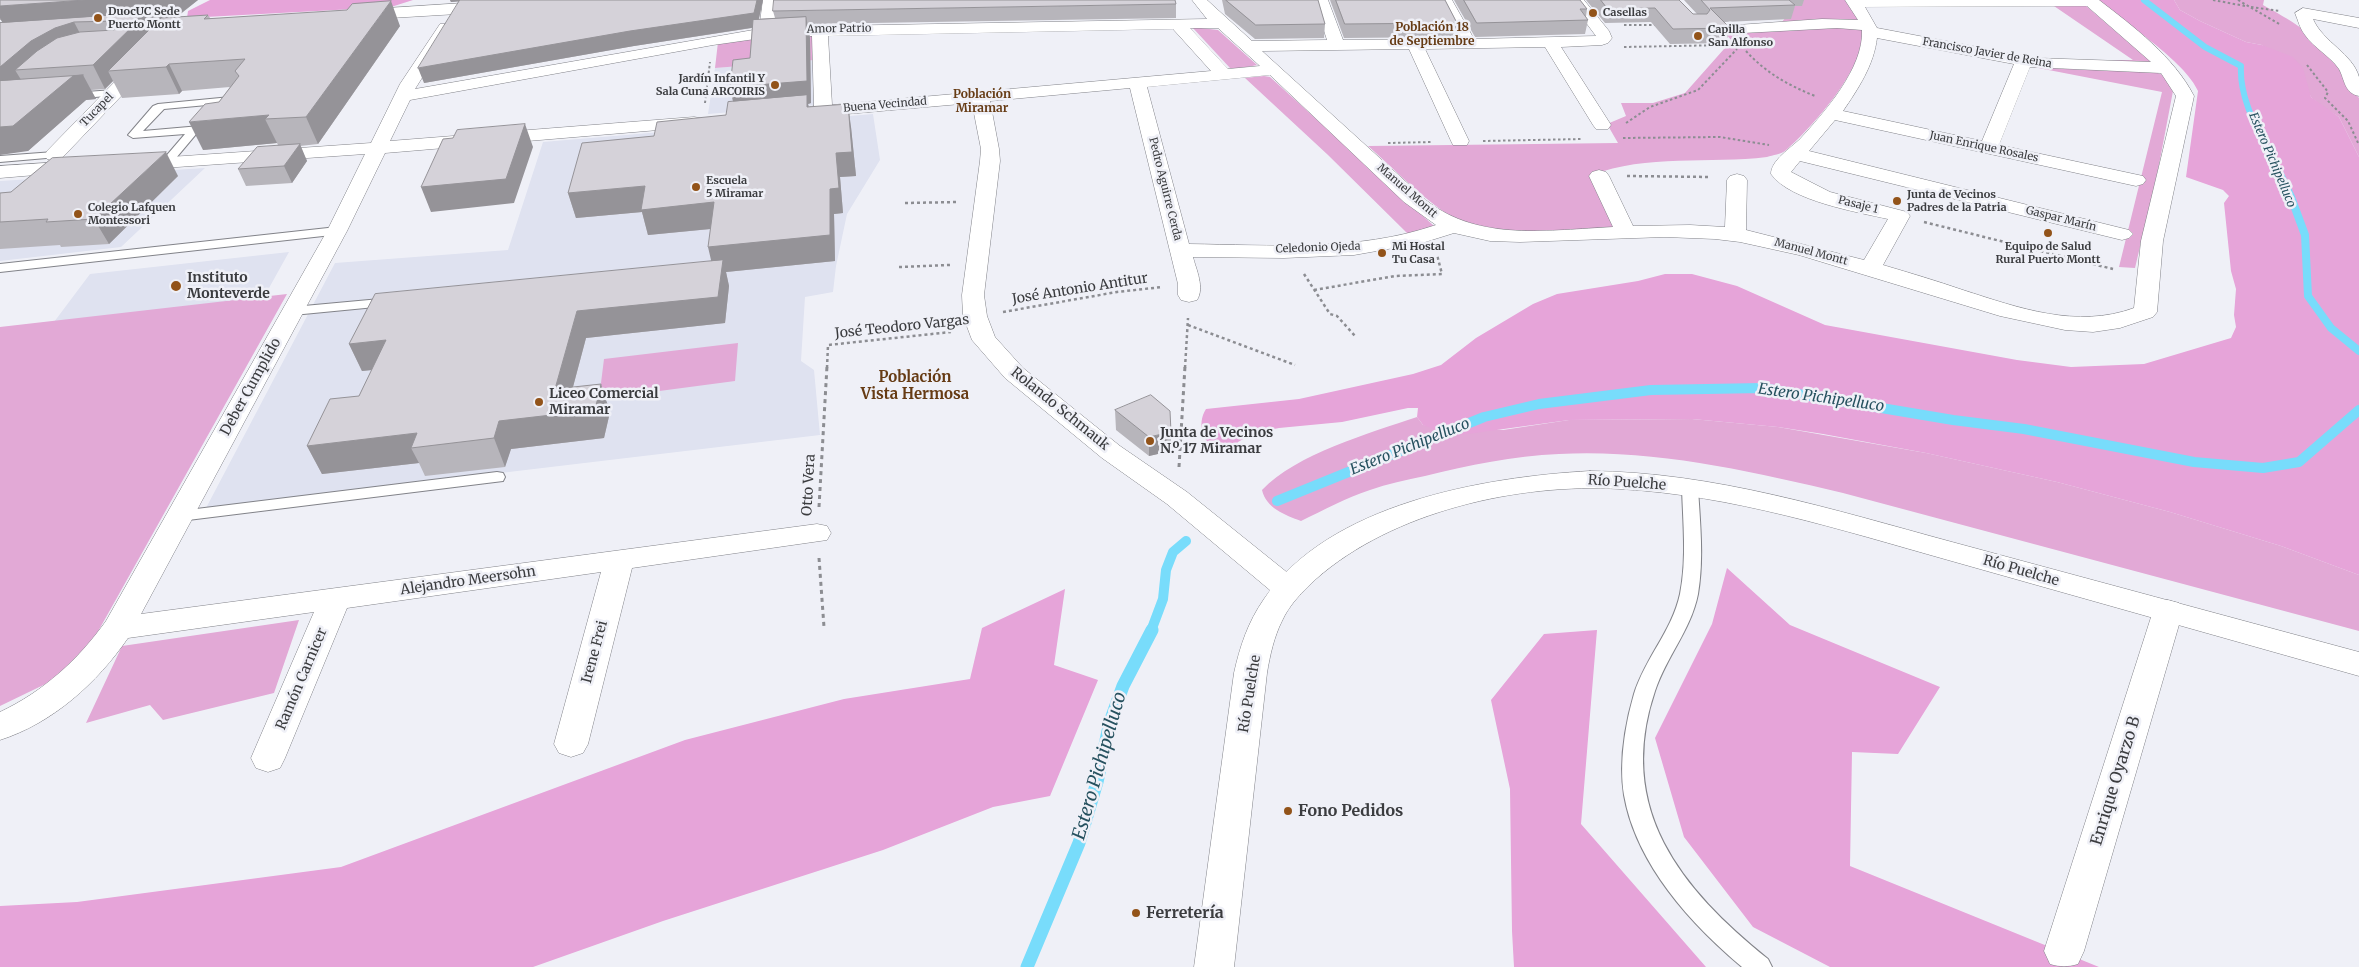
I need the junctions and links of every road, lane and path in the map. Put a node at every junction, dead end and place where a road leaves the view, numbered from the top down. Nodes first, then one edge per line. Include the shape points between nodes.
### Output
1 (557, 0) edge
2 (770, 0) edge
3 (1199, 0) edge
4 (1321, 0) edge
5 (1445, 0) edge
6 (1576, 0) edge
7 (2090, 0) edge
8 (2213, 0) edge
9 (1854, 2) edge
10 (458, 9) junction
11 (2303, 13) junction
12 (347, 20) edge
13 (1221, 23) junction
14 (2359, 23) edge
15 (1177, 24) junction
16 (1663, 24) edge
17 (1596, 26) junction
18 (1743, 28) dead end
19 (1869, 29) junction
20 (820, 30) junction
21 (766, 32) junction
22 (713, 40) junction
23 (1550, 43) junction
24 (1415, 44) junction
25 (1469, 44) junction
26 (1337, 45) junction
27 (1731, 45) edge
28 (1247, 46) junction
29 (1622, 47) dead end
30 (152, 53) edge
31 (2340, 60) junction
32 (2024, 61) junction
33 (2306, 63) dead end
34 (2359, 63) edge
35 (2165, 68) junction
36 (1274, 70) junction
37 (1224, 75) junction
38 (1137, 82) junction
39 (2359, 91) edge
40 (114, 93) junction
41 (403, 96) junction
42 (60, 97) edge
43 (980, 97) junction
44 (1834, 110) junction
45 (823, 111) junction
46 (795, 113) edge
47 (707, 121) joint
48 (1602, 125) dead end
49 (1623, 125) dead end
50 (193, 131) junction
51 (1620, 138) dead end
52 (1460, 141) dead end
53 (2359, 145) edge
54 (377, 148) junction
55 (1988, 148) junction
56 (1797, 153) junction
57 (54, 155) joint
58 (0, 159) edge
59 (167, 162) junction
60 (118, 165) edge
61 (99, 166) edge
62 (0, 172) edge
63 (1599, 176) joint
64 (1737, 180) joint
65 (2136, 180) dead end
66 (931, 202) dead end
67 (905, 203) dead end
68 (1900, 216) junction
69 (1454, 226) junction
70 (337, 231) junction
71 (1626, 233) junction
72 (1735, 234) junction
73 (2122, 234) dead end
74 (1435, 248) dead end
75 (1180, 250) junction
76 (1290, 250) junction
77 (976, 263) junction
78 (899, 267) dead end
79 (0, 268) edge
80 (1870, 269) junction
81 (2113, 269) dead end
82 (1189, 290) junction
83 (1314, 290) junction
84 (400, 301) edge
85 (293, 311) junction
86 (977, 323) junction
87 (1188, 325) junction
88 (1356, 337) dead end
89 (828, 345) joint
90 (1295, 366) dead end
91 (496, 477) dead end
92 (1690, 488) junction
93 (1177, 498) junction
94 (180, 516) junction
95 (817, 533) junction
96 (619, 561) junction
97 (1288, 589) junction
98 (335, 599) junction
99 (2168, 611) junction
100 (824, 627) dead end
101 (118, 628) junction
102 (2359, 664) edge
103 (0, 726) edge
104 (571, 744) dead end
105 (268, 758) dead end
106 (2064, 951) dead end
107 (1214, 967) edge
108 (1760, 967) edge

1 - 10 street
2 - 21 street
3 - 13 street, Manuel Montt
4 - 26 street
5 - 25 street
6 - 17 street
7 - 9 street
7 - 35 street, Manuel Montt
8 - 11 path
9 - 19 street
10 - 12 street
10 - 41 street, Deber Cumplido
11 - 14 street
11 - 31 street via 2311,34
13 - 15 street, Amor Patrio
13 - 28 street, Manuel Montt
15 - 20 street, Amor Patrio
15 - 37 street
16 - 17 path
17 - 23 street via 1604,38 1602,40
18 - 19 street, Francisco Javier de Reina via 1841,22
19 - 32 street, Francisco Javier de Reina
19 - 44 street via 1868,54
20 - 21 street, Amor Patrio
20 - 45 street
21 - 22 street, Amor Patrio
22 - 41 street, Amor Patrio
22 - 47 path
23 - 25 street
23 - 48 street
24 - 25 street
24 - 26 street
24 - 52 street
26 - 28 street
27 - 29 path
28 - 36 street, Manuel Montt
30 - 40 street, Tucapel
31 - 34 street
31 - 39 street
32 - 35 street, Francisco Javier de Reina via 2070,66
32 - 55 street
33 - 53 path via 2328,92 2326,98 2348,121
35 - 80 street, Manuel Montt via 2183,90 2184,96 2152,241 2145,312 2120,322 2103,324 2037,319
36 - 37 street, Buena Vecindad
36 - 69 street, Manuel Montt via 1433,215
37 - 38 street, Buena Vecindad
38 - 43 street, Buena Vecindad
38 - 75 street, Pedro Aguirre Cerda
40 - 42 lane
40 - 57 street, Tucapel
41 - 54 street, Deber Cumplido
43 - 45 street, Buena Vecindad
43 - 77 street, Rolando Schmauk via 990,161
44 - 49 path via 1775,78 1741,44 1698,90 1650,108
44 - 55 street, Juan Enrique Rosales
44 - 56 street
45 - 46 street, Buena Vecindad
47 - 54 street
50 - 50 lane via 137,136 133,135 162,106 245,101 227,126
50 - 59 lane
51 - 56 path via 1720,137
54 - 59 street
54 - 70 street, Deber Cumplido
55 - 65 street, Juan Enrique Rosales
56 - 68 street, Pasaje 1 via 1781,168 1781,174 1794,185 1815,195
56 - 73 street, Gaspar Marín
57 - 58 lane, Tucapel
59 - 60 street
61 - 62 street
63 - 64 path via 1686,176
63 - 71 street
64 - 72 street
66 - 67 path
68 - 80 street
68 - 81 path
69 - 71 street, Manuel Montt via 1474,232 1516,236
69 - 76 street, Celedonio Ojeda via 1426,236 1361,247
70 - 79 lane
70 - 85 street, Deber Cumplido
71 - 72 street, Manuel Montt
72 - 80 street, Manuel Montt
74 - 83 path via 1442,274 1395,276
75 - 76 street, Celedonio Ojeda
75 - 82 street, Pedro Aguirre Cerda
76 - 83 path
77 - 78 path
77 - 86 street, Rolando Schmauk via 973,295
82 - 86 path, José Antonio Antitur via 1117,292
82 - 87 path
83 - 88 path via 1330,314 1337,316
84 - 85 lane
85 - 94 street, Deber Cumplido
86 - 89 path, José Teodoro Vargas
86 - 93 street, Rolando Schmauk via 984,340 1040,396 1111,452
87 - 90 path
87 - 93 path
89 - 95 path, Otto Vera
91 - 94 lane
92 - 97 street, Río Puelche via 1595,480 1547,482 1480,494 1406,514 1366,530 1318,561
92 - 99 street, Río Puelche via 1838,520
92 - 108 lane via 1693,563 1690,586 1678,628 1645,692 1633,766 1635,796 1645,831 1667,869 1700,911
93 - 97 street, Rolando Schmauk
94 - 101 street, Deber Cumplido
95 - 96 street, Alejandro Meersohn
95 - 100 path, Otto Vera
96 - 98 street, Alejandro Meersohn
96 - 104 street, Irene Frei
97 - 107 street, Río Puelche via 1266,621 1250,674
98 - 101 street, Alejandro Meersohn
98 - 105 street, Ramón Carnicer
99 - 102 street, Río Puelche
99 - 106 street, Enrique Oyarzo B
101 - 103 street, Deber Cumplido via 106,647 68,686 26,715

